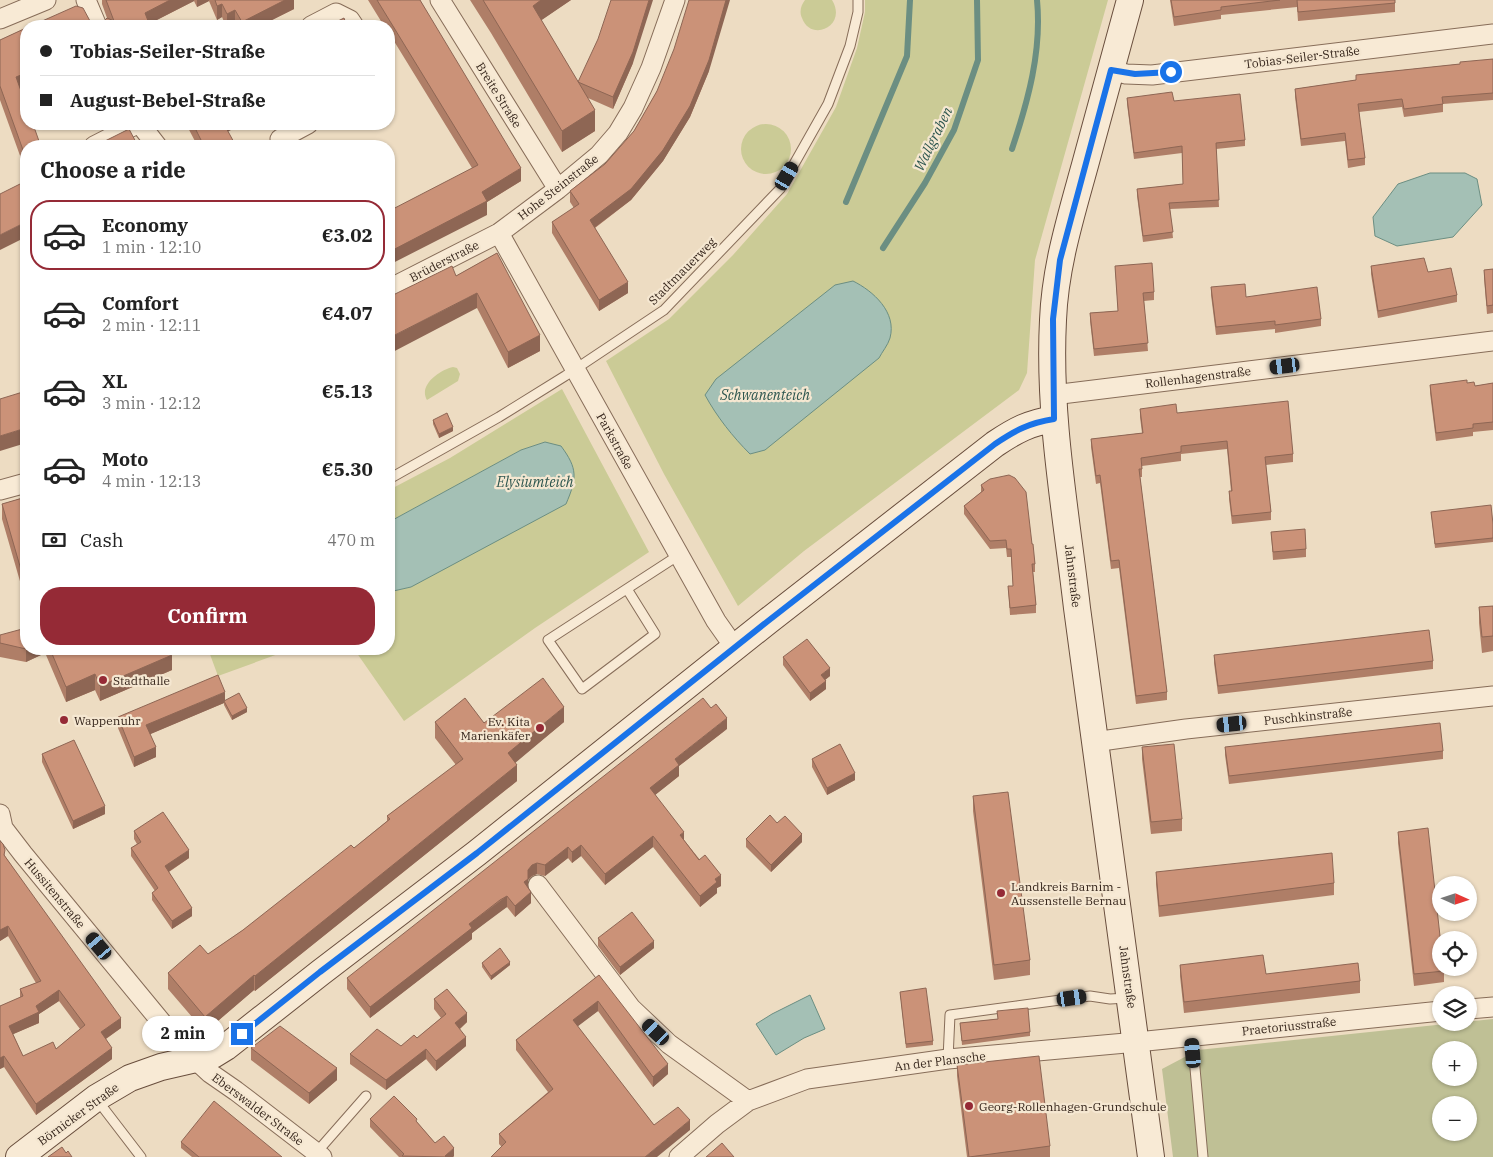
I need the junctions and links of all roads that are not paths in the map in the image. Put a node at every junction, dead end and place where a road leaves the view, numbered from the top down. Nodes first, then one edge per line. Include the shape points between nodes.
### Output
1 (46, 0) edge
2 (86, 0) edge
3 (440, 0) edge
4 (675, 0) edge
5 (858, 0) edge
6 (1130, 0) edge
7 (0, 19) edge
8 (94, 20) edge
9 (323, 20) edge
10 (350, 20) edge
11 (1493, 34) edge
12 (1111, 70) junction
13 (127, 130) edge
14 (144, 130) edge
15 (297, 130) edge
16 (280, 139) dead end
17 (106, 140) edge
18 (152, 140) edge
19 (558, 189) junction
20 (499, 233) junction
21 (395, 286) edge
22 (1493, 341) edge
23 (575, 370) junction
24 (1053, 407) junction
25 (395, 476) edge
26 (20, 485) edge
27 (0, 490) edge
28 (679, 555) junction
29 (627, 589) junction
30 (735, 648) junction
31 (1493, 696) edge
32 (1094, 742) junction
33 (1, 823) edge
34 (538, 885) dead end
35 (1131, 997) junction
36 (1493, 1007) edge
37 (1477, 1008) edge
38 (1432, 1012) edge
39 (1192, 1035) junction
40 (1137, 1042) junction
41 (948, 1059) junction
42 (196, 1060) junction
43 (366, 1096) dead end
44 (96, 1098) junction
45 (748, 1101) junction
46 (319, 1155) edge
47 (19, 1157) edge
48 (140, 1157) edge
49 (679, 1157) edge
50 (1151, 1157) edge
51 (1202, 1157) edge

1 - 7 street
2 - 8 street
3 - 19 street, Breite Straße
4 - 19 street, Hohe Steinstraße via 633,108 599,155
5 - 23 lane, Stadtmauerweg via 850,46 828,104 780,189 664,310
6 - 12 main road, Jahnstraße
9 - 10 street via 336,13
11 - 12 street, Tobias-Seiler-Straße via 1152,74 1126,74
12 - 24 main road, Jahnstraße via 1060,260 1053,319
13 - 17 street
14 - 18 street
15 - 16 street
19 - 20 street, Hohe Steinstraße
20 - 21 street, Brüderstraße
20 - 23 street, Parkstraße
22 - 24 street, Rollenhagenstraße via 1115,387
23 - 25 lane, Stadtmauerweg
23 - 28 street, Parkstraße
24 - 30 main road, Börnicker Straße via 1041,421 1018,428 995,444
24 - 32 main road, Jahnstraße
26 - 27 street
28 - 29 lane
28 - 30 street, Parkstraße
29 - 29 lane via 548,640 582,689 655,634
30 - 42 main road, Börnicker Straße via 477,853 226,1046 213,1055
31 - 32 street, Puschkinstraße
32 - 35 main road, Jahnstraße
33 - 42 street, Hussitenstraße via 23,854
34 - 45 street via 631,1008 669,1044
35 - 40 main road, Jahnstraße
35 - 41 lane via 1110,999 1090,996 950,1015
36 - 37 street
38 - 39 street, Praetoriusstraße
39 - 40 street, Praetoriusstraße
39 - 51 lane
40 - 41 street, An der Plansche
40 - 50 main road, Jahnstraße
41 - 45 street, An der Plansche via 807,1079
42 - 44 main road, Börnicker Straße via 130,1078
42 - 46 street, Eberswalder Straße
43 - 46 lane
44 - 47 main road, Börnicker Straße
44 - 48 lane
45 - 49 street, An der Plansche

